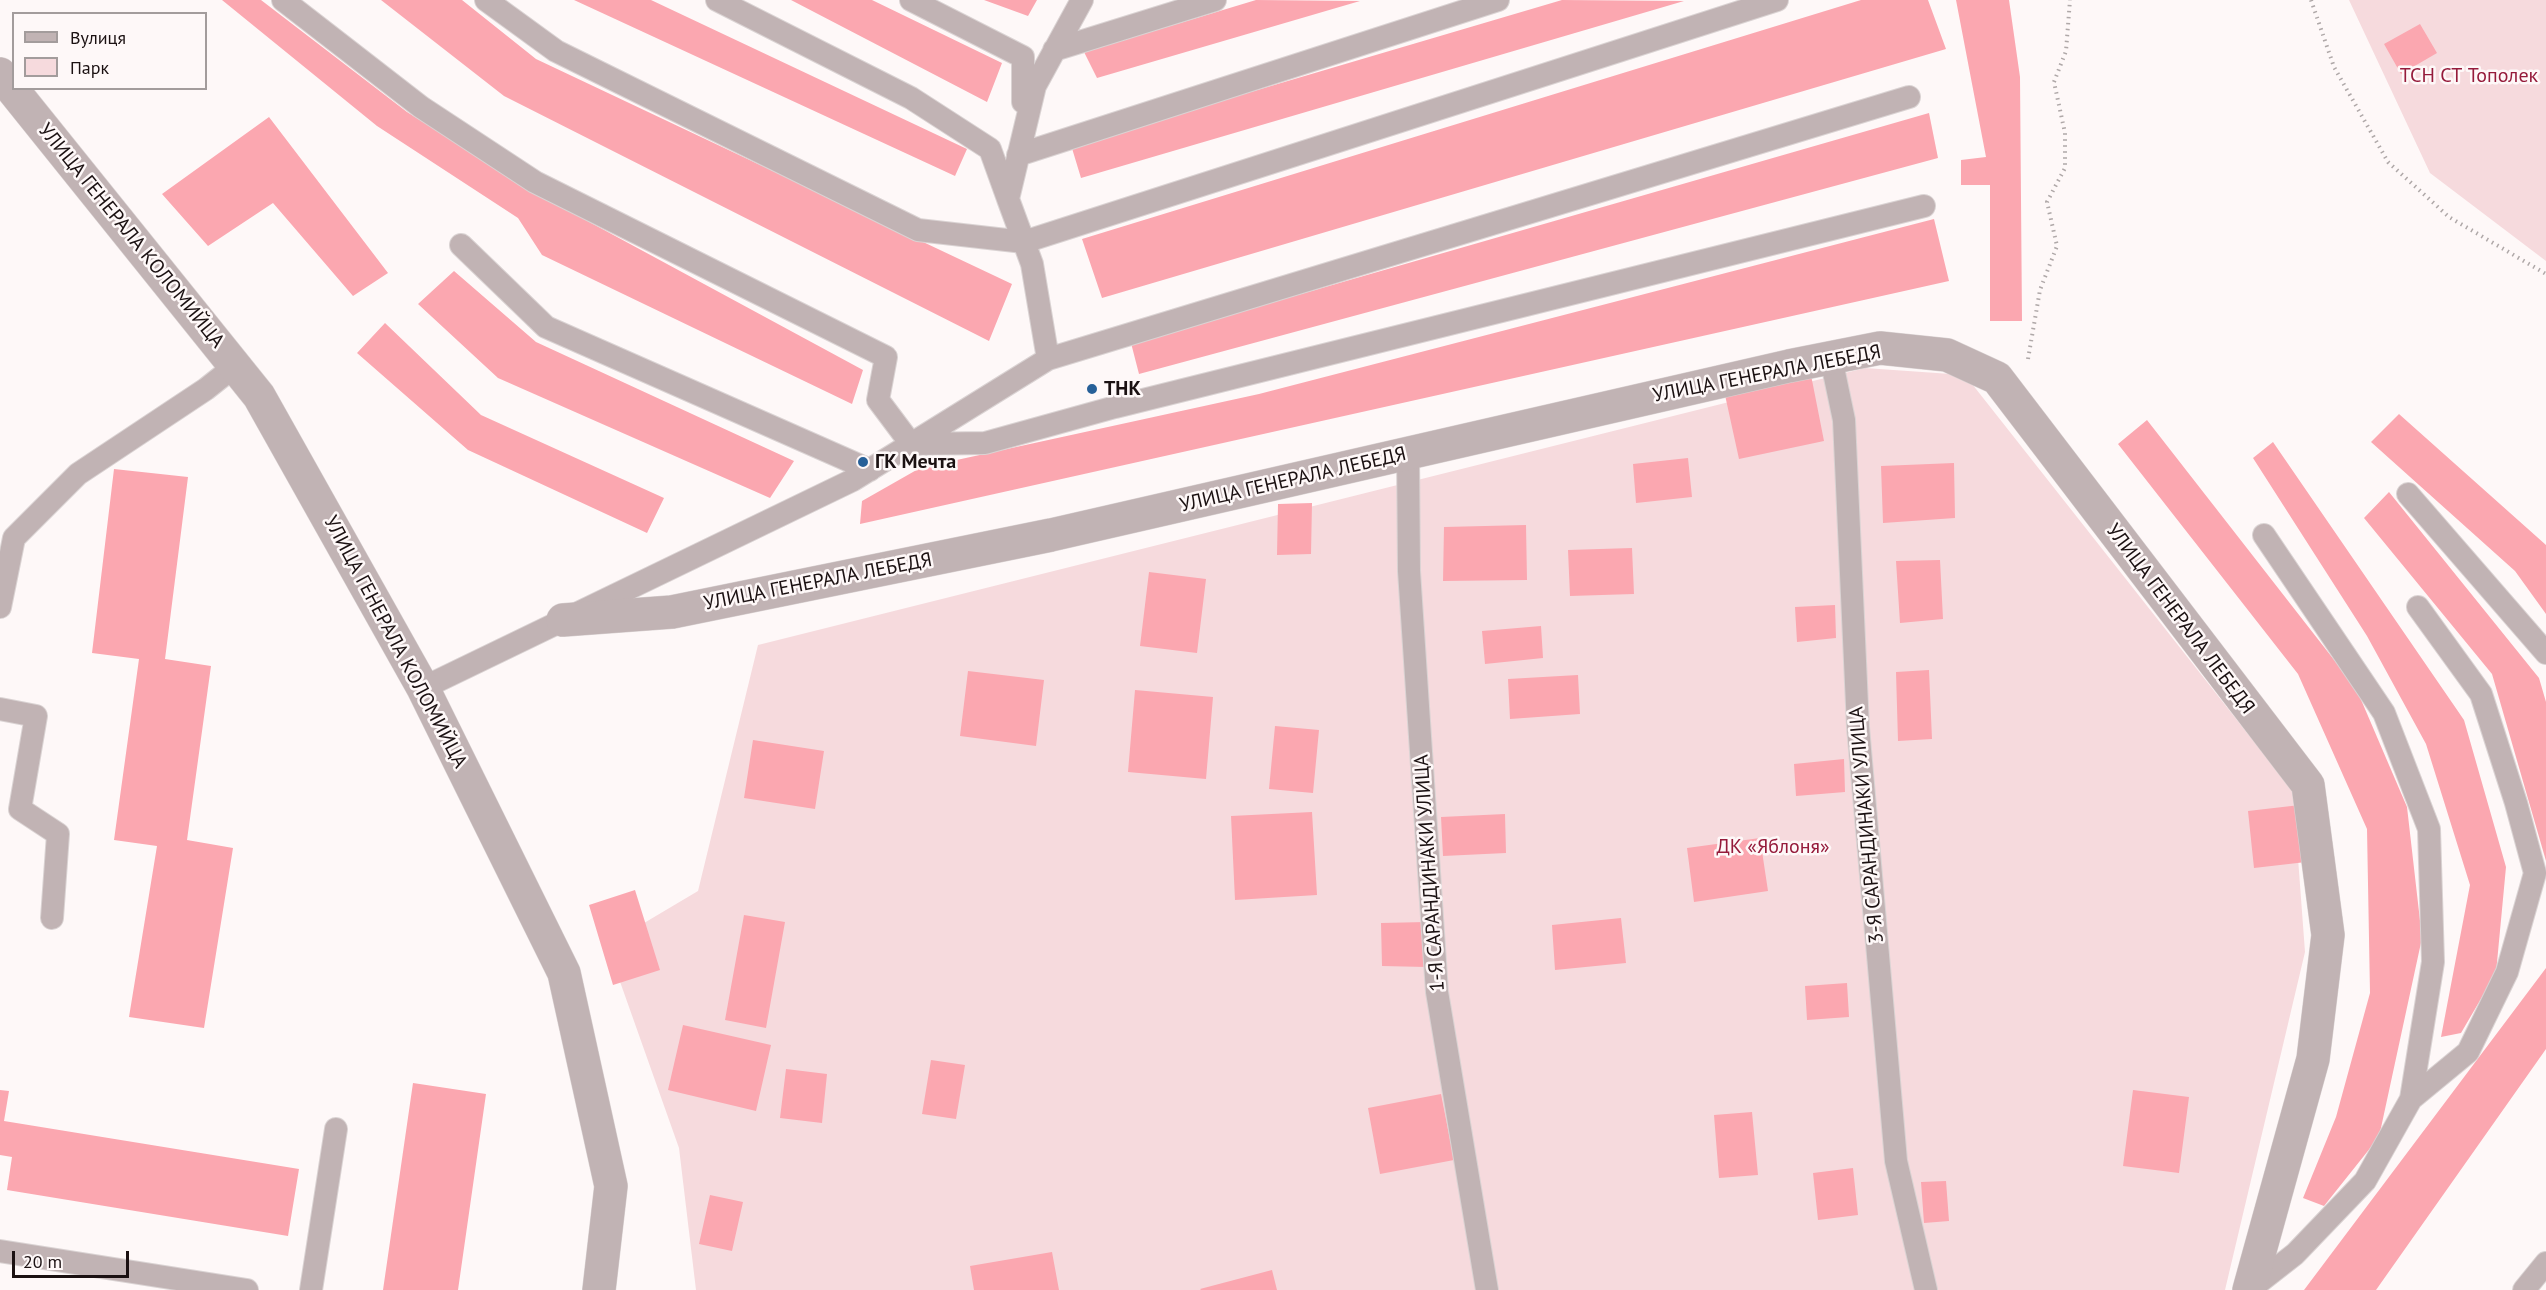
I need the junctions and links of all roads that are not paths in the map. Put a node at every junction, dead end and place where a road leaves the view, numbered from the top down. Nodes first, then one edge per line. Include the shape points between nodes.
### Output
1 (283, 0) edge
2 (486, 0) edge
3 (717, 0) edge
4 (911, 0) edge
5 (1082, 0) edge
6 (1215, 0) edge
7 (1498, 0) edge
8 (1777, 0) edge
9 (1054, 50) junction
10 (0, 74) edge
11 (12, 89) edge
12 (13, 90) edge
13 (1909, 97) dead end
14 (1024, 131) junction
15 (1018, 155) junction
16 (1008, 199) junction
17 (1924, 206) dead end
18 (1024, 242) junction
19 (461, 245) dead end
20 (1831, 358) junction
21 (1048, 359) junction
22 (235, 366) junction
23 (911, 444) junction
24 (1408, 453) junction
25 (870, 470) junction
26 (2408, 494) dead end
27 (2264, 535) dead end
28 (0, 607) edge
29 (2418, 607) dead end
30 (563, 620) junction
31 (2546, 652) edge
32 (423, 688) junction
33 (0, 709) edge
34 (2546, 904) edge
35 (2524, 911) junction
36 (52, 918) dead end
37 (2411, 1099) junction
38 (336, 1129) dead end
39 (0, 1251) edge
40 (2546, 1263) edge
41 (247, 1290) edge
42 (311, 1290) edge
43 (599, 1290) edge
44 (1487, 1290) edge
45 (1926, 1290) edge
46 (2249, 1290) edge
47 (2524, 1290) edge

1 - 23 lane via 421,107 535,182 886,357 878,400
2 - 18 lane via 556,51 918,230
3 - 16 lane via 911,98 990,149
4 - 14 lane via 1023,57
5 - 9 lane
6 - 9 lane
7 - 15 lane
8 - 18 lane
9 - 14 lane via 1035,86
10 - 11 street, УЛИЦА ГЕНЕРАЛА КОЛОМИЙЦА
12 - 22 street, УЛИЦА ГЕНЕРАЛА КОЛОМИЙЦА
13 - 21 lane
14 - 15 lane
15 - 16 lane
16 - 18 lane
17 - 23 lane via 1115,407 985,443
18 - 21 lane via 1032,264
19 - 25 lane via 546,327
20 - 24 street, УЛИЦА ГЕНЕРАЛА ЛЕБЕДЯ
20 - 45 lane, 3-Я САРАНДИНАКИ УЛИЦА via 1844,420 1858,727 1896,1161
20 - 46 street, УЛИЦА ГЕНЕРАЛА ЛЕБЕДЯ via 1880,348 1947,355 1997,378 2308,785 2328,935 2313,1059
21 - 23 lane
22 - 28 lane via 78,474 14,538
22 - 32 street, УЛИЦА ГЕНЕРАЛА КОЛОМИЙЦА via 260,396
23 - 25 lane
24 - 30 street, УЛИЦА ГЕНЕРАЛА ЛЕБЕДЯ via 1051,535 672,612
24 - 44 lane, 1-Я САРАНДИНАКИ УЛИЦА via 1408,571 1437,992
25 - 30 lane
26 - 31 lane
27 - 37 lane via 2384,713 2429,829 2433,962
29 - 35 lane via 2481,694 2535,873
30 - 32 lane
32 - 43 street, УЛИЦА ГЕНЕРАЛА КОЛОМИЙЦА via 564,973 611,1186
33 - 36 lane via 36,716 20,809 58,834
34 - 35 lane
35 - 37 lane via 2507,972 2468,1052
37 - 46 lane via 2365,1181 2295,1254
38 - 42 lane
39 - 41 lane
40 - 47 lane

